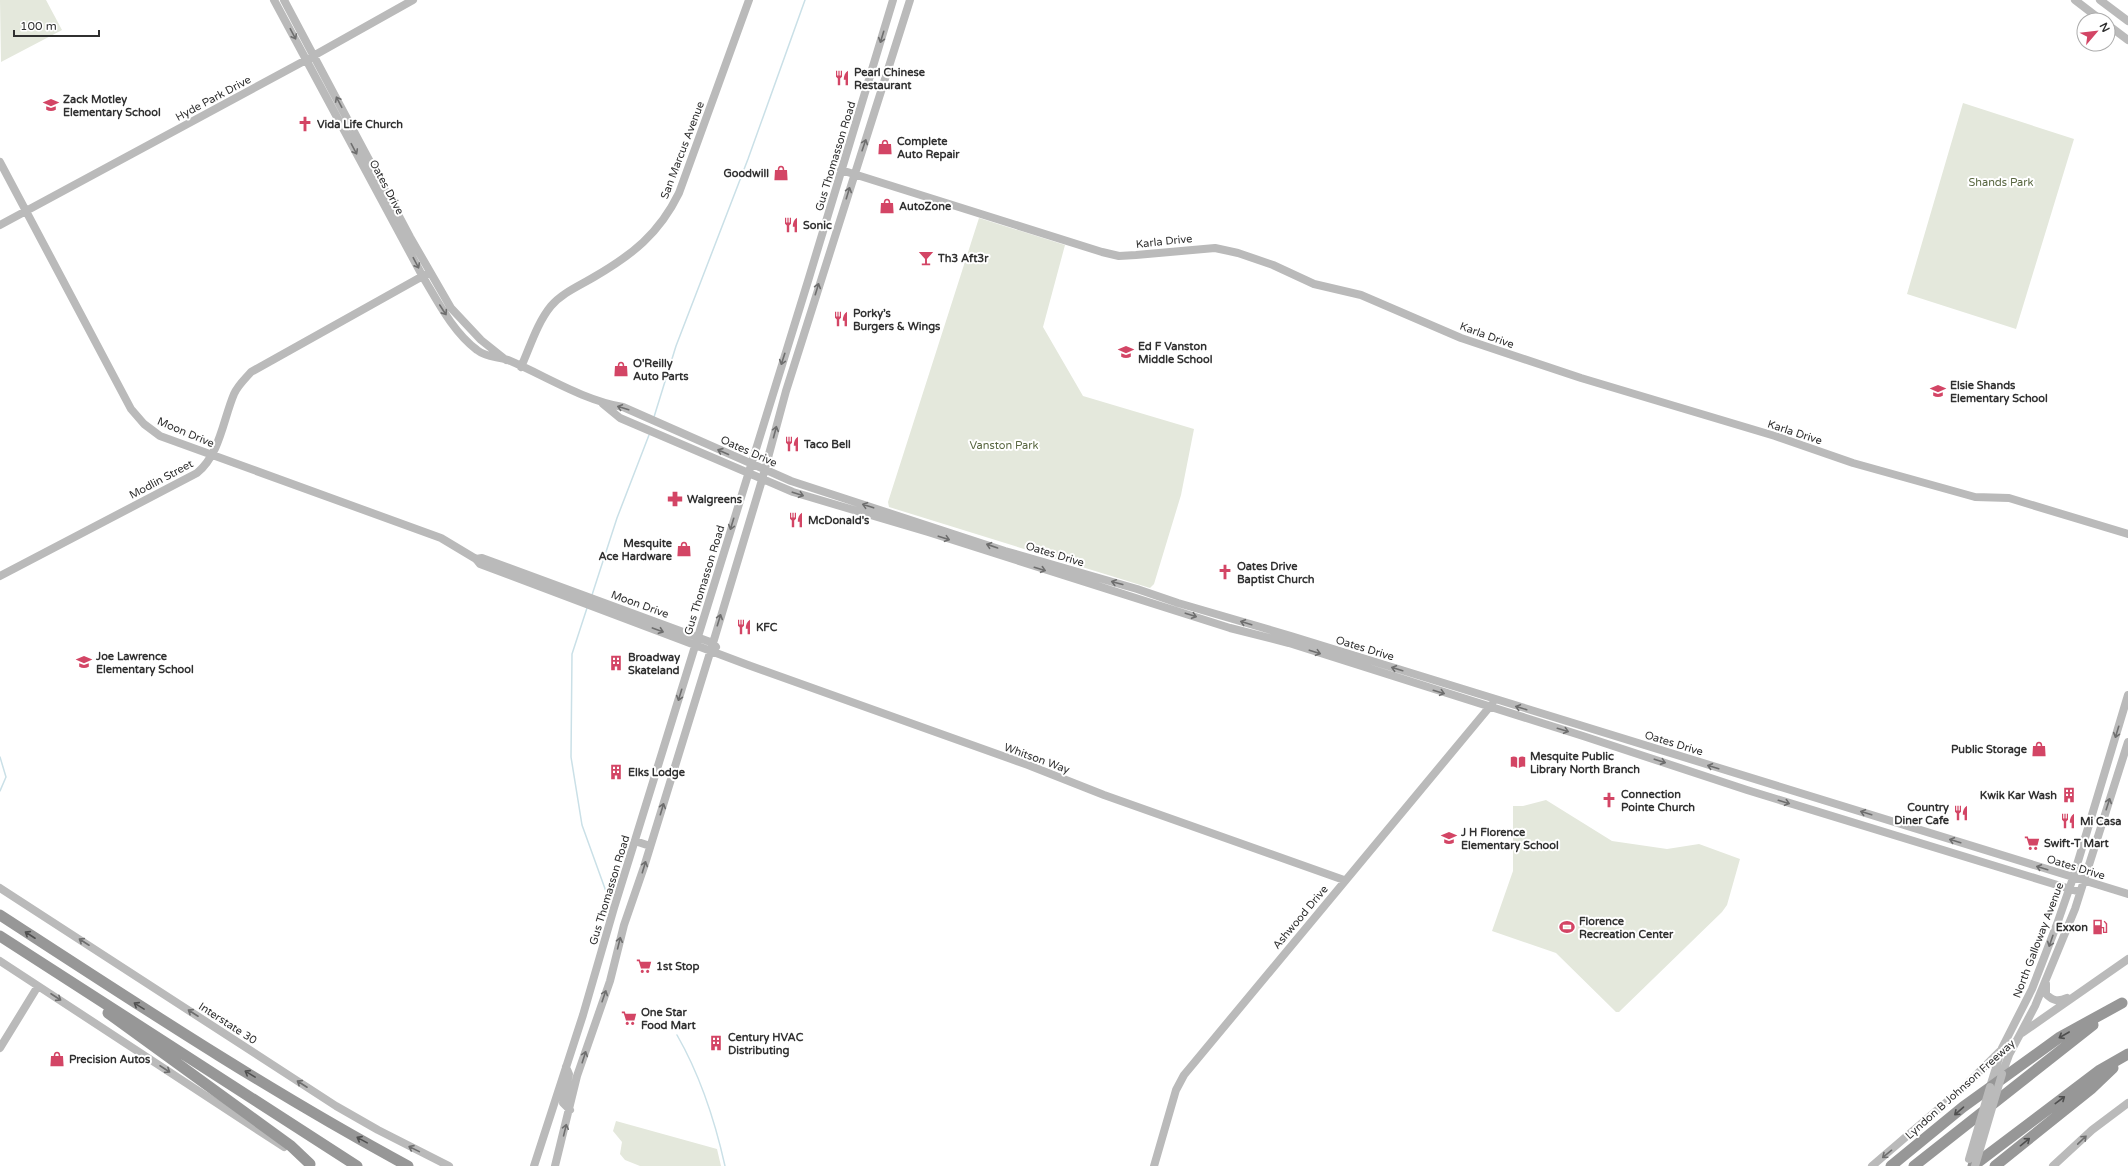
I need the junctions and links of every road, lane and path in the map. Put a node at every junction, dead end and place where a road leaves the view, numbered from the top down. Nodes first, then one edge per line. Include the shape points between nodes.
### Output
1 (274, 0) edge
2 (284, 0) edge
3 (413, 0) edge
4 (749, 0) edge
5 (893, 0) edge
6 (910, 0) edge
7 (2075, 0) edge
8 (2100, 0) edge
9 (2091, 12) edge
10 (2128, 21) edge
11 (2116, 31) edge
12 (2128, 40) edge
13 (314, 56) junction
14 (306, 60) junction
15 (0, 162) edge
16 (841, 170) junction
17 (854, 174) junction
18 (26, 211) junction
19 (0, 225) edge
20 (427, 275) junction
21 (795, 322) junction
22 (806, 326) junction
23 (522, 367) junction
24 (602, 404) junction
25 (211, 455) junction
26 (751, 464) junction
27 (764, 470) junction
28 (748, 474) junction
29 (762, 480) junction
30 (928, 529) junction
31 (2128, 534) edge
32 (0, 576) edge
33 (696, 640) junction
34 (711, 646) junction
35 (2128, 697) edge
36 (1492, 703) junction
37 (2128, 742) edge
38 (2104, 774) junction
39 (2116, 778) junction
40 (635, 841) junction
41 (650, 846) junction
42 (2073, 878) junction
43 (1344, 880) junction
44 (2083, 881) junction
45 (0, 888) edge
46 (2069, 889) junction
47 (2080, 892) junction
48 (2128, 894) edge
49 (0, 915) edge
50 (0, 936) edge
51 (2128, 959) edge
52 (0, 961) edge
53 (53, 970) junction
54 (2048, 975) junction
55 (38, 986) junction
56 (2081, 992) junction
57 (2125, 1001) edge
58 (2020, 1034) junction
59 (0, 1048) edge
60 (2002, 1048) junction
61 (2128, 1054) edge
62 (566, 1068) junction
63 (1979, 1073) junction
64 (1993, 1082) junction
65 (1995, 1098) junction
66 (2128, 1103) edge
67 (570, 1110) junction
68 (312, 1165) edge
69 (357, 1166) edge
70 (408, 1166) edge
71 (449, 1166) edge
72 (534, 1166) edge
73 (555, 1166) edge
74 (1154, 1166) edge
75 (1872, 1166) edge
76 (1892, 1166) edge
77 (1914, 1166) edge
78 (1967, 1166) edge
79 (1974, 1166) edge
80 (1995, 1166) edge
81 (2053, 1166) edge

1 -> 14 main road, Oates Drive
2 - 13 main road, Oates Drive
3 - 13 main road, Hyde Park Drive
4 - 23 main road, San Marcus Avenue via 679,193 670,211 659,228 638,248 614,266 561,296 550,307
5 -> 16 main road, Gus Thomasson Road
17 -> 6 main road, Gus Thomasson Road
7 - 9 main road
8 - 10 main road
11 - 12 main road
13 - 14 main road, Hyde Park Drive
20 -> 13 main road, Oates Drive
14 - 18 main road, Hyde Park Drive
14 -> 20 main road, Oates Drive
15 - 18 main road, Moon Drive
16 - 17 main road, Karla Drive
16 - 21 main road, Gus Thomasson Road
22 -> 17 main road, Gus Thomasson Road
17 - 31 main road, Karla Drive via 1120,256 1215,248 1238,253 1273,265 1314,284 1361,294 1461,338 1581,378 1975,497 2009,498
18 - 19 main road, Hyde Park Drive
18 - 25 main road, Moon Drive via 131,409 160,436
20 - 23 main road, Oates Drive via 463,322 506,360
20 - 25 main road, Modlin Street via 251,372 235,393
21 - 22 main road
21 -> 26 main road, Gus Thomasson Road
27 -> 22 main road, Gus Thomasson Road
23 - 24 main road, Oates Drive
26 -> 24 main road, Oates Drive via 623,407
24 - 28 main road, Oates Drive via 620,418
25 - 32 main road, Modlin Street via 197,473
25 - 33 main road, Moon Drive via 441,538 476,559 482,558
26 - 27 main road, Oates Drive
26 - 28 main road, Gus Thomasson Road
27 - 29 main road, Gus Thomasson Road
30 -> 27 main road, Oates Drive via 791,482
28 - 29 main road, Oates Drive
28 -> 33 main road, Gus Thomasson Road
29 -> 30 main road, Oates Drive via 840,507
34 -> 29 main road, Gus Thomasson Road
30 - 36 main road, Oates Drive via 1230,628
33 - 34 main road, Moon Drive
33 -> 40 main road, Gus Thomasson Road
41 -> 34 main road, Gus Thomasson Road
34 - 43 main road, Whitson Way via 722,655
35 -> 38 main road, North Galloway Avenue
42 -> 36 main road, Oates Drive
36 - 43 main road, Ashwood Drive
36 -> 46 main road, Oates Drive via 1753,792
37 - 39 main road, North Galloway Avenue
38 - 39 main road
38 - 42 main road, North Galloway Avenue
44 -> 39 main road, North Galloway Avenue
40 - 41 main road
40 - 62 main road, Gus Thomasson Road
67 -> 41 main road, Gus Thomasson Road via 577,1076 610,981 624,925
42 - 44 main road, Oates Drive
42 - 46 main road, North Galloway Avenue
43 - 74 main road, Ashwood Drive via 1184,1075 1176,1090
44 - 47 main road, North Galloway Avenue
44 - 48 main road, Oates Drive
71 -> 45 main road, Interstate 30 via 336,1106
46 - 47 main road, Oates Drive
46 -> 60 main road, North Galloway Avenue via 2047,954
47 - 54 main road, North Galloway Avenue
70 -> 49 highway via 212,1052
50 - 53 highway
51 - 56 main road, Lyndon B Johnson Freeway
52 - 55 main road
53 - 68 highway via 175,1063 291,1146
53 - 69 highway
54 - 56 main road via 2046,994 2051,1000 2058,1001
54 - 58 main road, North Galloway Avenue
55 - 59 main road
55 -> 68 main road
56 - 58 main road, Lyndon B Johnson Freeway
57 -> 76 highway via 2054,1041 1964,1107
57 - 77 highway
58 - 60 main road, Lyndon B Johnson Freeway
58 - 65 main road, North Galloway Avenue, bridge via 2002,1074
60 - 63 main road, Lyndon B Johnson Freeway
60 - 64 main road, North Galloway Avenue
79 -> 61 highway via 2100,1070
80 -> 61 highway via 2090,1089
62 - 67 main road via 569,1074 563,1103
62 - 72 main road, Gus Thomasson Road
63 - 64 main road via 1986,1072
63 -> 75 main road, Lyndon B Johnson Freeway
64 - 65 main road, bridge
64 - 78 main road, North Galloway Avenue, bridge
65 - 79 main road, North Galloway Avenue, bridge
81 -> 66 main road via 2092,1130
73 -> 67 main road, Gus Thomasson Road

